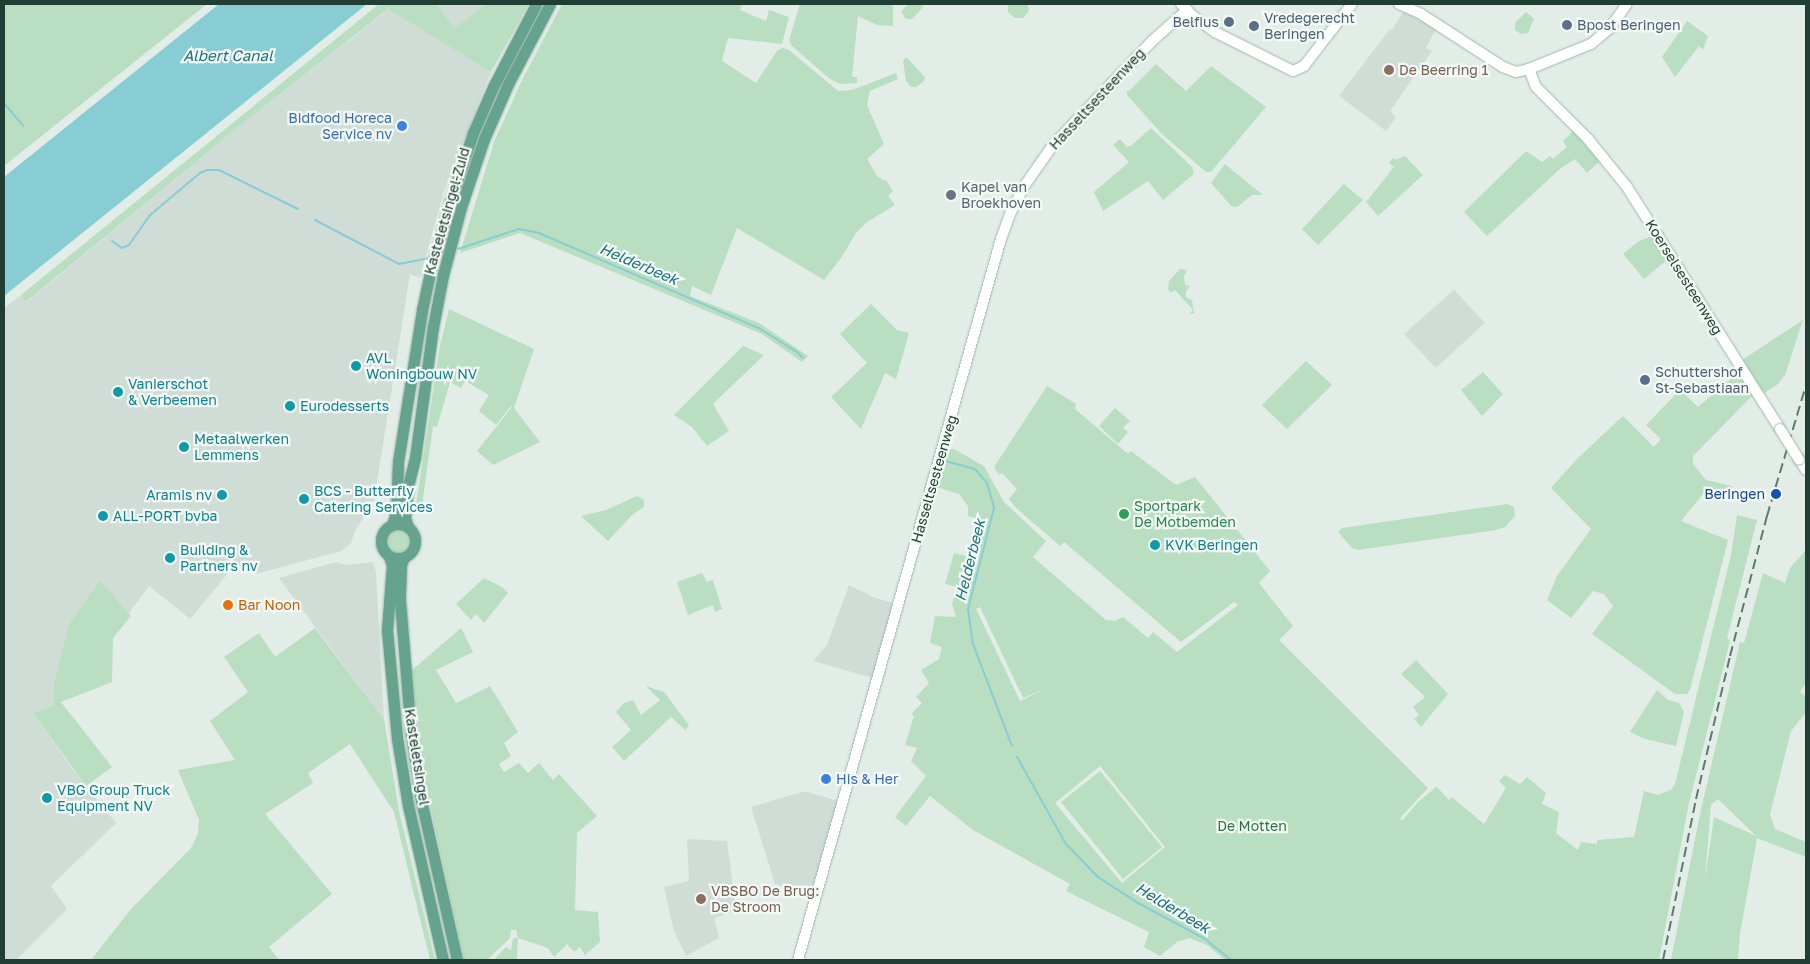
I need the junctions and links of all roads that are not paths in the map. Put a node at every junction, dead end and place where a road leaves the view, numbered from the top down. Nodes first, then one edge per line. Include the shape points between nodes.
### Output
1 (536, 4) edge
2 (550, 4) edge
3 (1352, 4) edge
4 (1399, 4) edge
5 (1626, 4) edge
6 (1183, 6) edge
7 (1526, 70) junction
8 (1806, 470) edge
9 (392, 525) junction
10 (408, 527) junction
11 (389, 556) junction
12 (404, 557) junction
13 (443, 960) edge
14 (457, 960) edge
15 (798, 960) edge

1 - 9 main road, Kasteletsingel-Zuid via 473,133 437,248 415,348
2 - 10 main road, Kasteletsingel-Zuid via 508,84 484,139 461,206 434,319 415,458 408,486 405,518
3 - 6 street via 1300,68 1289,70 1215,32
4 - 7 street via 1421,14 1508,69
5 - 7 street via 1610,28 1585,48
6 - 15 street, Hasseltsesteenweg via 1045,154 1025,184 1006,225
7 - 8 street, Koerselsesteenweg, bridge via 1544,97 1588,139 1622,181
9 - 10 main road
9 - 11 main road via 381,539
10 - 12 main road via 414,535 414,545
11 - 12 main road
11 - 13 main road, Kasteletsingel via 392,565 387,630 397,738 408,805
12 - 14 main road, Kasteletsingel via 400,601 411,734 421,800

